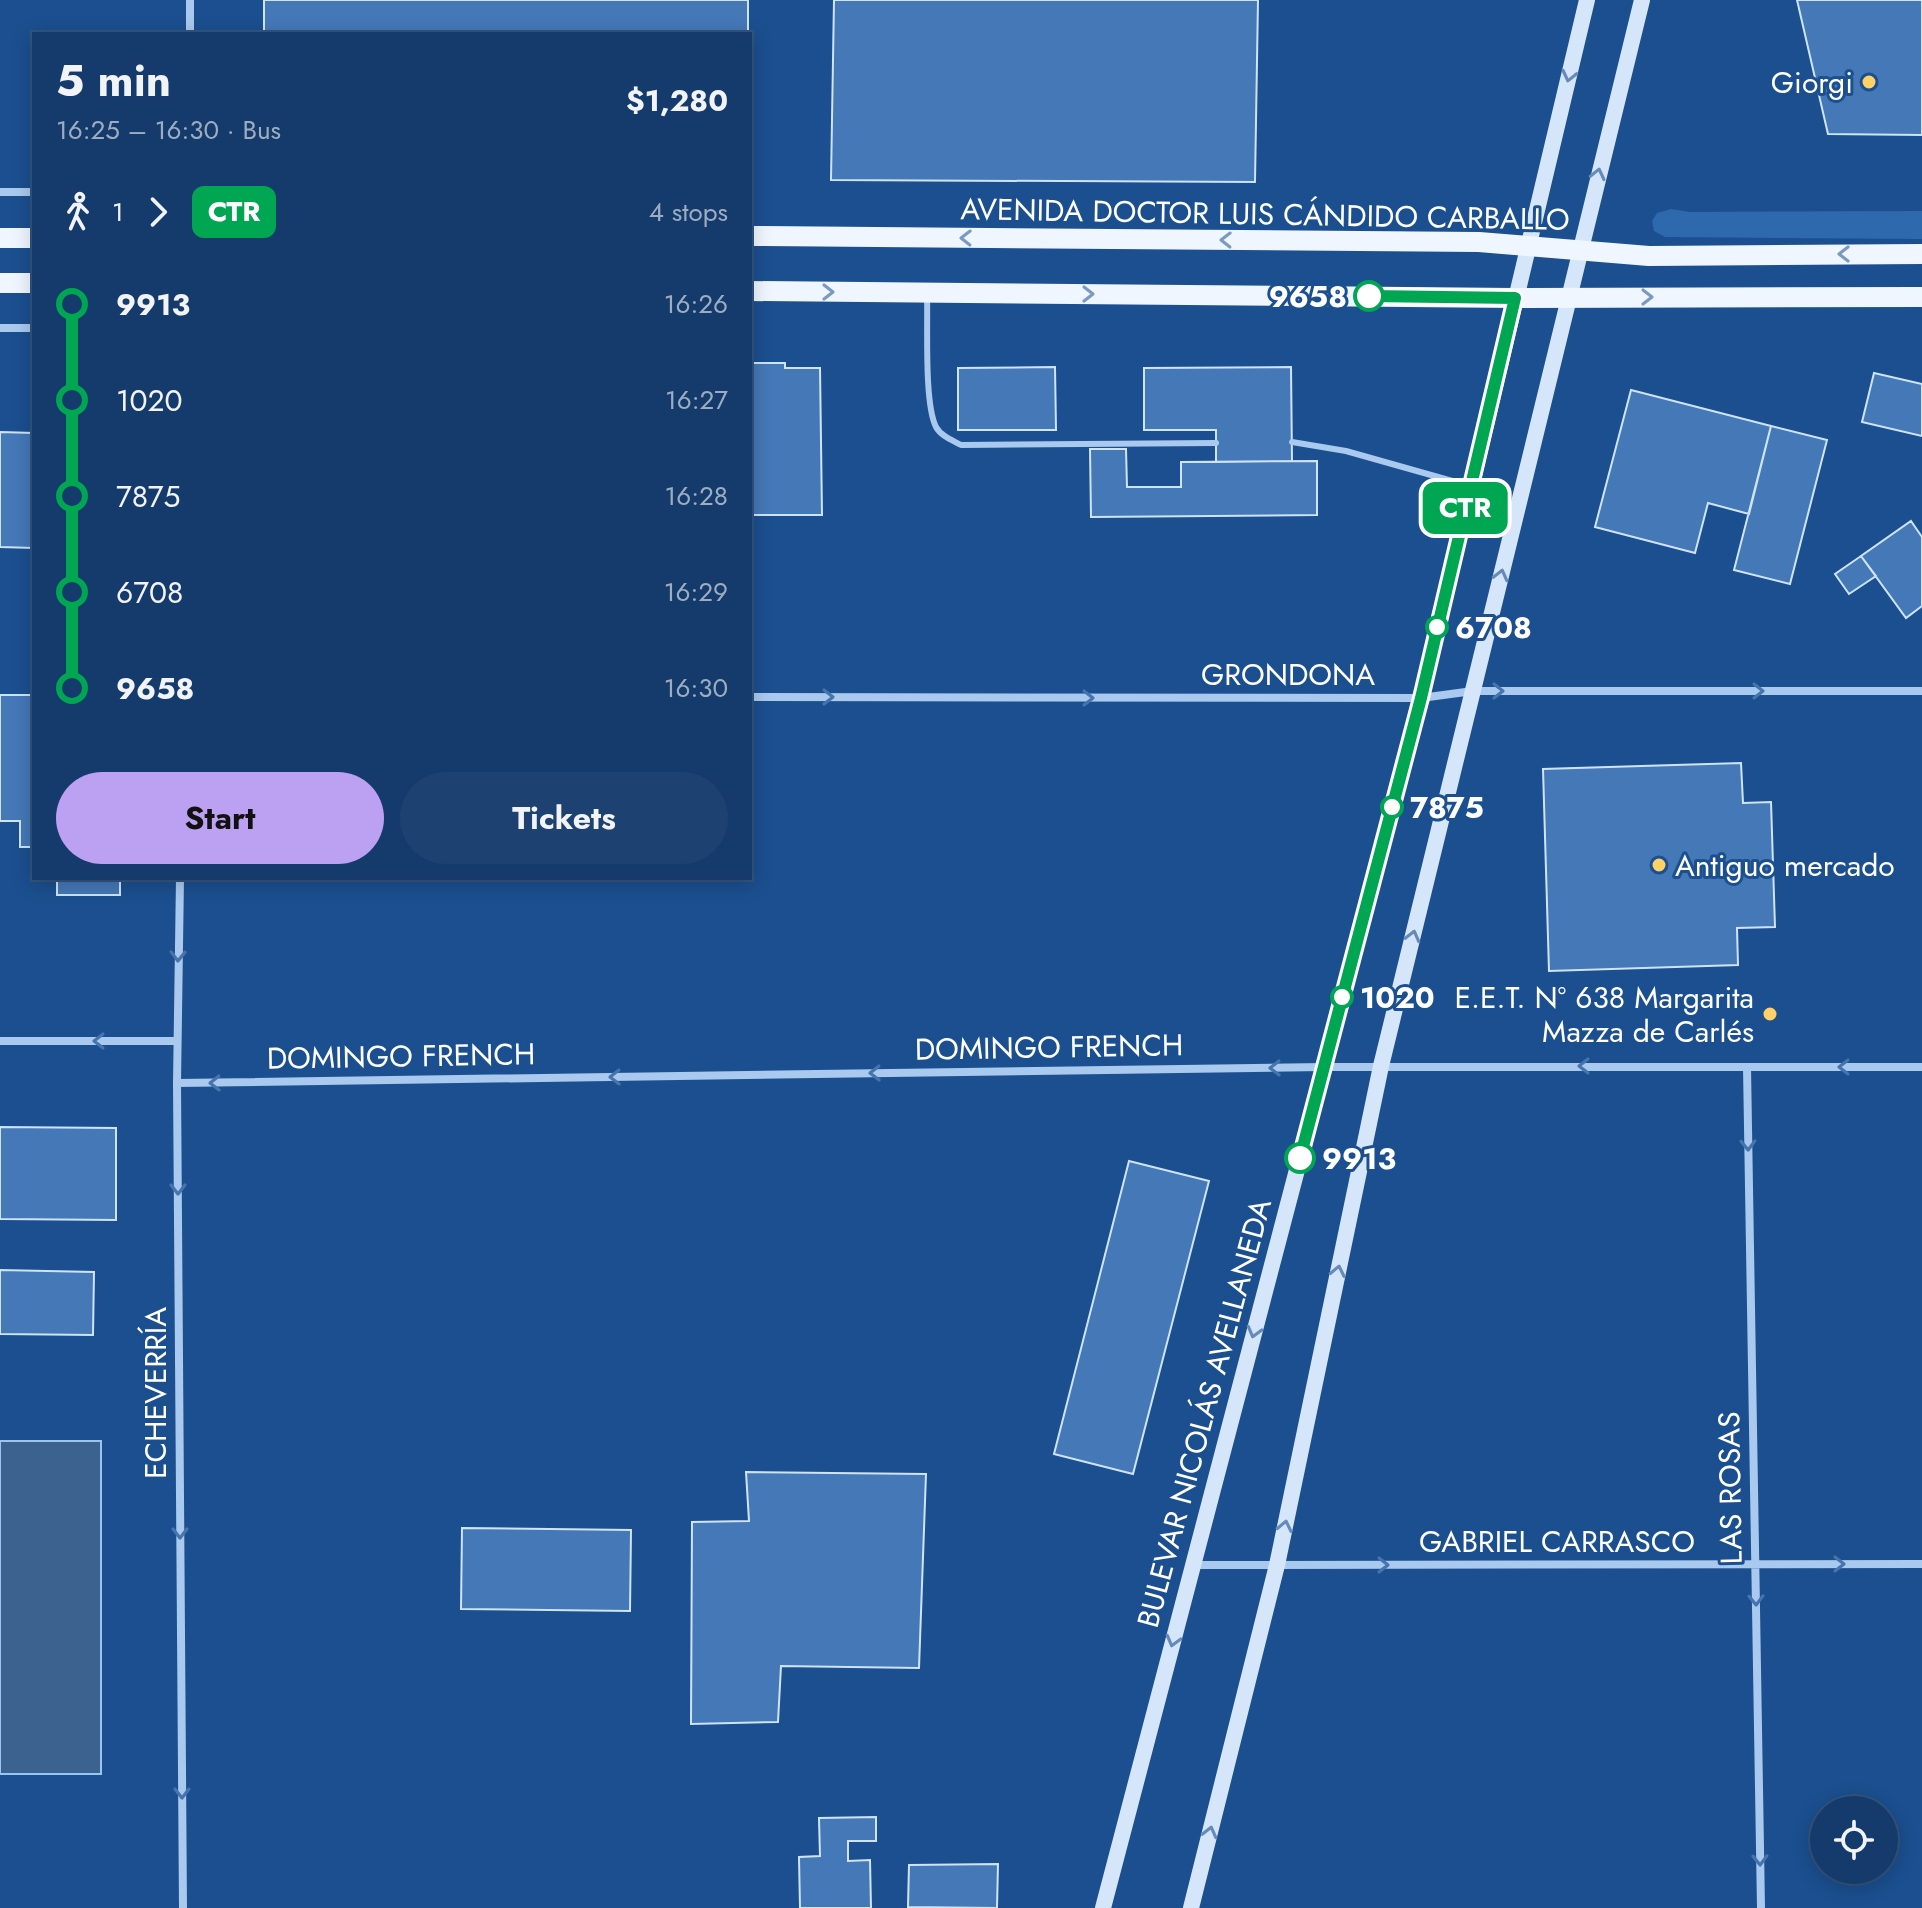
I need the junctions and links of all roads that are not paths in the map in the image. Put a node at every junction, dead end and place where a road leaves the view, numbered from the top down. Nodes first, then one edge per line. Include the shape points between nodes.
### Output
1 (190, 0) edge
2 (1587, 0) edge
3 (1642, 0) edge
4 (190, 32) edge
5 (0, 192) edge
6 (32, 192) edge
7 (752, 236) edge
8 (0, 238) edge
9 (32, 238) edge
10 (1528, 246) junction
11 (1580, 250) junction
12 (1922, 254) edge
13 (0, 283) edge
14 (32, 283) edge
15 (752, 291) edge
16 (927, 293) junction
17 (1569, 297) junction
18 (1922, 297) edge
19 (1515, 298) junction
20 (0, 328) edge
21 (32, 328) edge
22 (1292, 442) dead end
23 (1216, 443) dead end
24 (1470, 486) junction
25 (1473, 691) junction
26 (1922, 691) edge
27 (752, 697) edge
28 (1421, 698) junction
29 (180, 880) edge
30 (0, 1041) edge
31 (177, 1041) junction
32 (1381, 1066) junction
33 (1324, 1067) junction
34 (1747, 1067) junction
35 (1922, 1067) edge
36 (177, 1083) junction
37 (1755, 1564) junction
38 (1922, 1564) edge
39 (1193, 1565) junction
40 (1277, 1565) junction
41 (183, 1908) edge
42 (1103, 1908) edge
43 (1191, 1908) edge
44 (1761, 1908) edge

1 - 4 street
2 -> 10 main road, BULEVAR NICOLÁS AVELLANEDA
11 -> 3 main road
5 - 6 street
10 -> 7 main road, AVENIDA DOCTOR LUIS CÁNDIDO CARBALLO
8 - 9 main road
10 - 11 main road, AVENIDA DOCTOR LUIS CÁNDIDO CARBALLO
10 - 19 main road, BULEVAR NICOLÁS AVELLANEDA
12 -> 11 main road, AVENIDA DOCTOR LUIS CÁNDIDO CARBALLO via 1649,256
11 - 17 main road
13 - 14 main road
15 -> 16 main road
16 -> 19 main road
16 - 23 lane via 931,407 936,428 961,445
17 -> 18 main road
17 - 19 main road
25 -> 17 main road
19 - 24 main road, BULEVAR NICOLÁS AVELLANEDA
20 - 21 street
22 - 24 lane via 1346,451
24 - 28 main road, BULEVAR NICOLÁS AVELLANEDA
25 -> 26 street, GRONDONA
25 - 28 street, GRONDONA
32 -> 25 main road
27 -> 28 street, GRONDONA
28 - 33 main road, BULEVAR NICOLÁS AVELLANEDA
29 -> 31 street, ECHEVERRÍA
31 -> 30 street
31 - 36 street, ECHEVERRÍA
32 - 33 street, DOMINGO FRENCH
34 -> 32 street, DOMINGO FRENCH
40 -> 32 main road
33 -> 36 street, DOMINGO FRENCH
33 -> 39 main road, BULEVAR NICOLÁS AVELLANEDA
35 -> 34 street, DOMINGO FRENCH
34 -> 37 street, LAS ROSAS
36 -> 41 street, ECHEVERRÍA
37 -> 38 street, GABRIEL CARRASCO
40 -> 37 street, GABRIEL CARRASCO
37 -> 44 street, LAS ROSAS
39 - 40 street, GABRIEL CARRASCO
39 -> 42 main road, BULEVAR NICOLÁS AVELLANEDA
43 -> 40 main road

